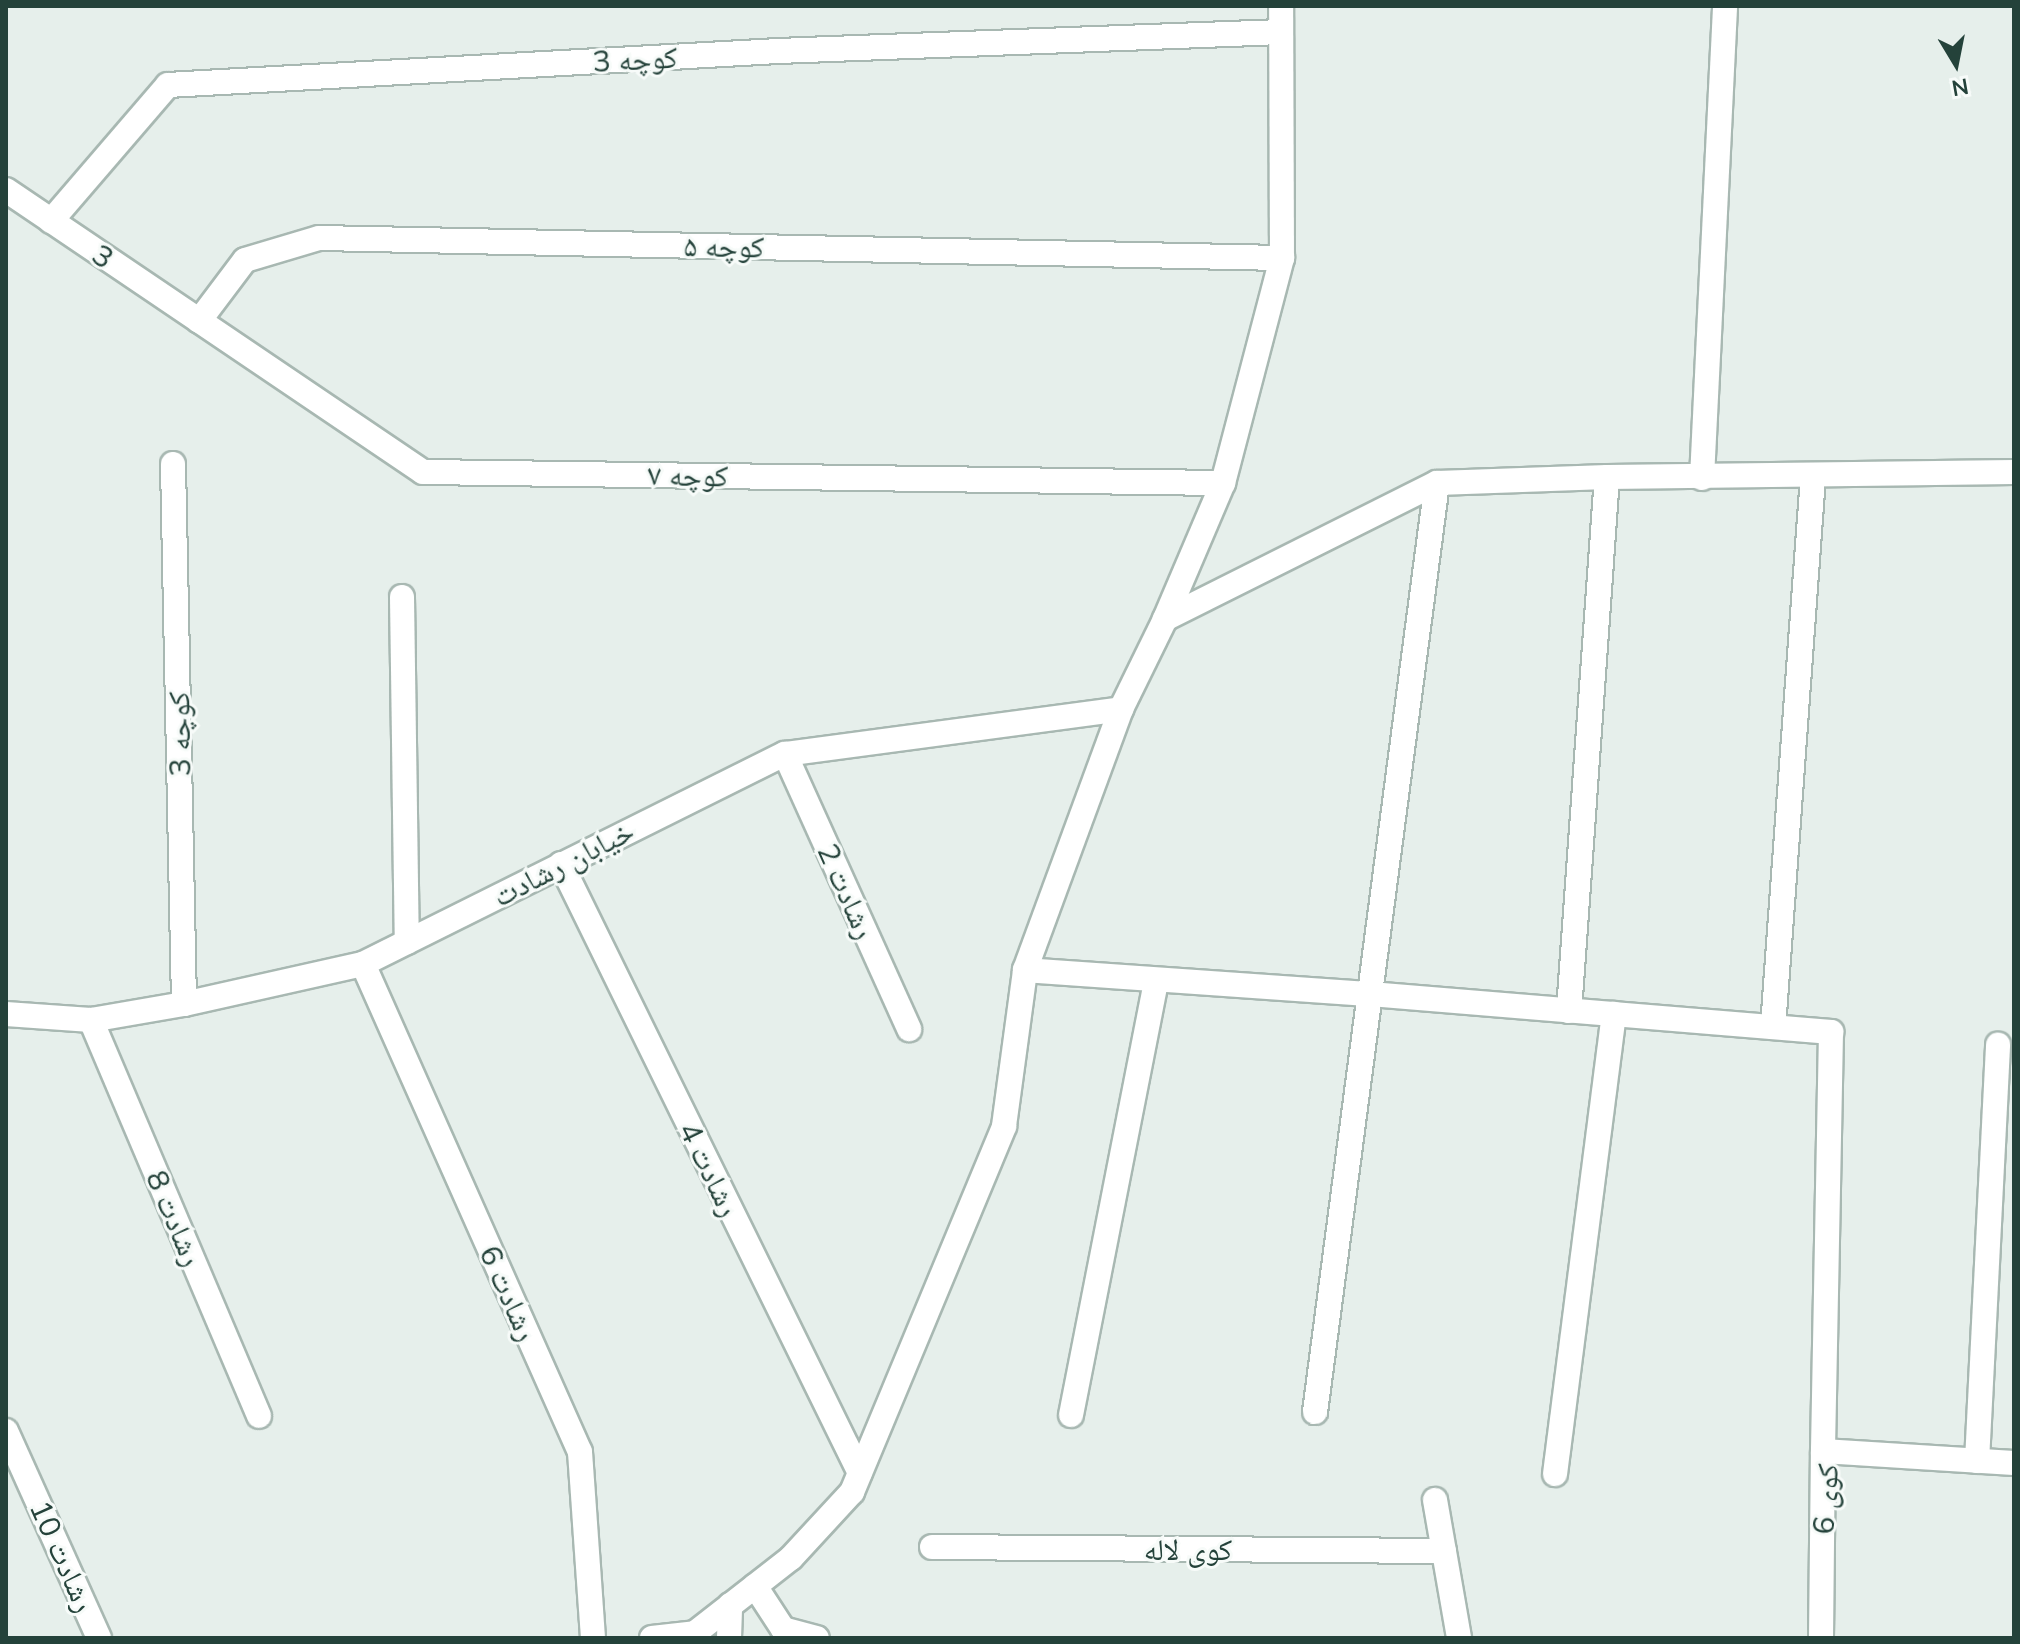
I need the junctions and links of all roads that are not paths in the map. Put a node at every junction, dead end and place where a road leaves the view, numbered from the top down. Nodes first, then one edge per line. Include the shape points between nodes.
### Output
1 (1281, 6) edge
2 (1725, 6) edge
3 (1281, 32) junction
4 (6, 190) edge
5 (51, 221) junction
6 (1282, 258) junction
7 (199, 321) junction
8 (173, 464) dead end
9 (2014, 472) edge
10 (1607, 477) junction
11 (1813, 477) junction
12 (1702, 478) junction
13 (1223, 483) junction
14 (1437, 483) junction
15 (402, 597) dead end
16 (1165, 619) junction
17 (1121, 709) junction
18 (785, 754) junction
19 (561, 864) junction
20 (407, 942) junction
21 (363, 964) junction
22 (1025, 970) junction
23 (1156, 980) junction
24 (1370, 994) junction
25 (184, 1004) junction
26 (1569, 1011) junction
27 (6, 1014) edge
28 (1614, 1014) junction
29 (91, 1020) junction
30 (1773, 1027) junction
31 (909, 1029) dead end
32 (1998, 1045) dead end
33 (1315, 1412) dead end
34 (1071, 1415) dead end
35 (259, 1416) dead end
36 (6, 1431) edge
37 (1823, 1451) junction
38 (1977, 1461) junction
39 (2014, 1463) edge
40 (860, 1473) junction
41 (1555, 1474) dead end
42 (1435, 1500) dead end
43 (932, 1547) dead end
44 (1444, 1551) junction
45 (755, 1586) junction
46 (730, 1605) junction
47 (99, 1638) edge
48 (593, 1638) edge
49 (652, 1638) edge
50 (729, 1638) edge
51 (817, 1638) edge
52 (1459, 1638) edge
53 (1821, 1638) edge

1 - 3 street
2 - 12 street
3 - 5 street, کوچه 3 via 778,51 168,85
3 - 6 street
4 - 5 street, 3
5 - 7 street, 3
6 - 7 street, کوچه ۵ via 319,238 245,260
6 - 13 street
7 - 13 street, کوچه ۷ via 423,472
8 - 25 street, کوچه 3
9 - 11 street
10 - 12 street
10 - 14 street
10 - 26 street
11 - 12 street
11 - 30 street
13 - 16 street
14 - 16 street
14 - 24 street
15 - 20 street
16 - 17 street
17 - 18 street, خیابان رشادت
17 - 22 street
18 - 19 street, خیابان رشادت
18 - 31 street, رشادت 2
19 - 20 street, خیابان رشادت
19 - 40 street, رشادت 4
20 - 21 street, خیابان رشادت
21 - 25 street, خیابان رشادت
21 - 48 street, رشادت 6 via 580,1452
22 - 23 street
22 - 40 street via 1004,1126
23 - 24 street
23 - 34 street
24 - 26 street
24 - 33 street
25 - 29 street, خیابان رشادت
26 - 28 street
27 - 29 street, خیابان رشادت
28 - 30 street
28 - 41 street
29 - 35 street, رشادت 8
30 - 37 street via 1831,1032
32 - 38 street
36 - 47 street, رشادت 10
37 - 38 street, کوی 6
37 - 53 street, کوی 6
38 - 39 street, کوی 6
40 - 45 street via 852,1492 791,1558
42 - 44 street
43 - 44 street, کوی لاله
44 - 52 street
45 - 46 street
45 - 51 street via 783,1629
46 - 49 street via 695,1633
46 - 50 street

